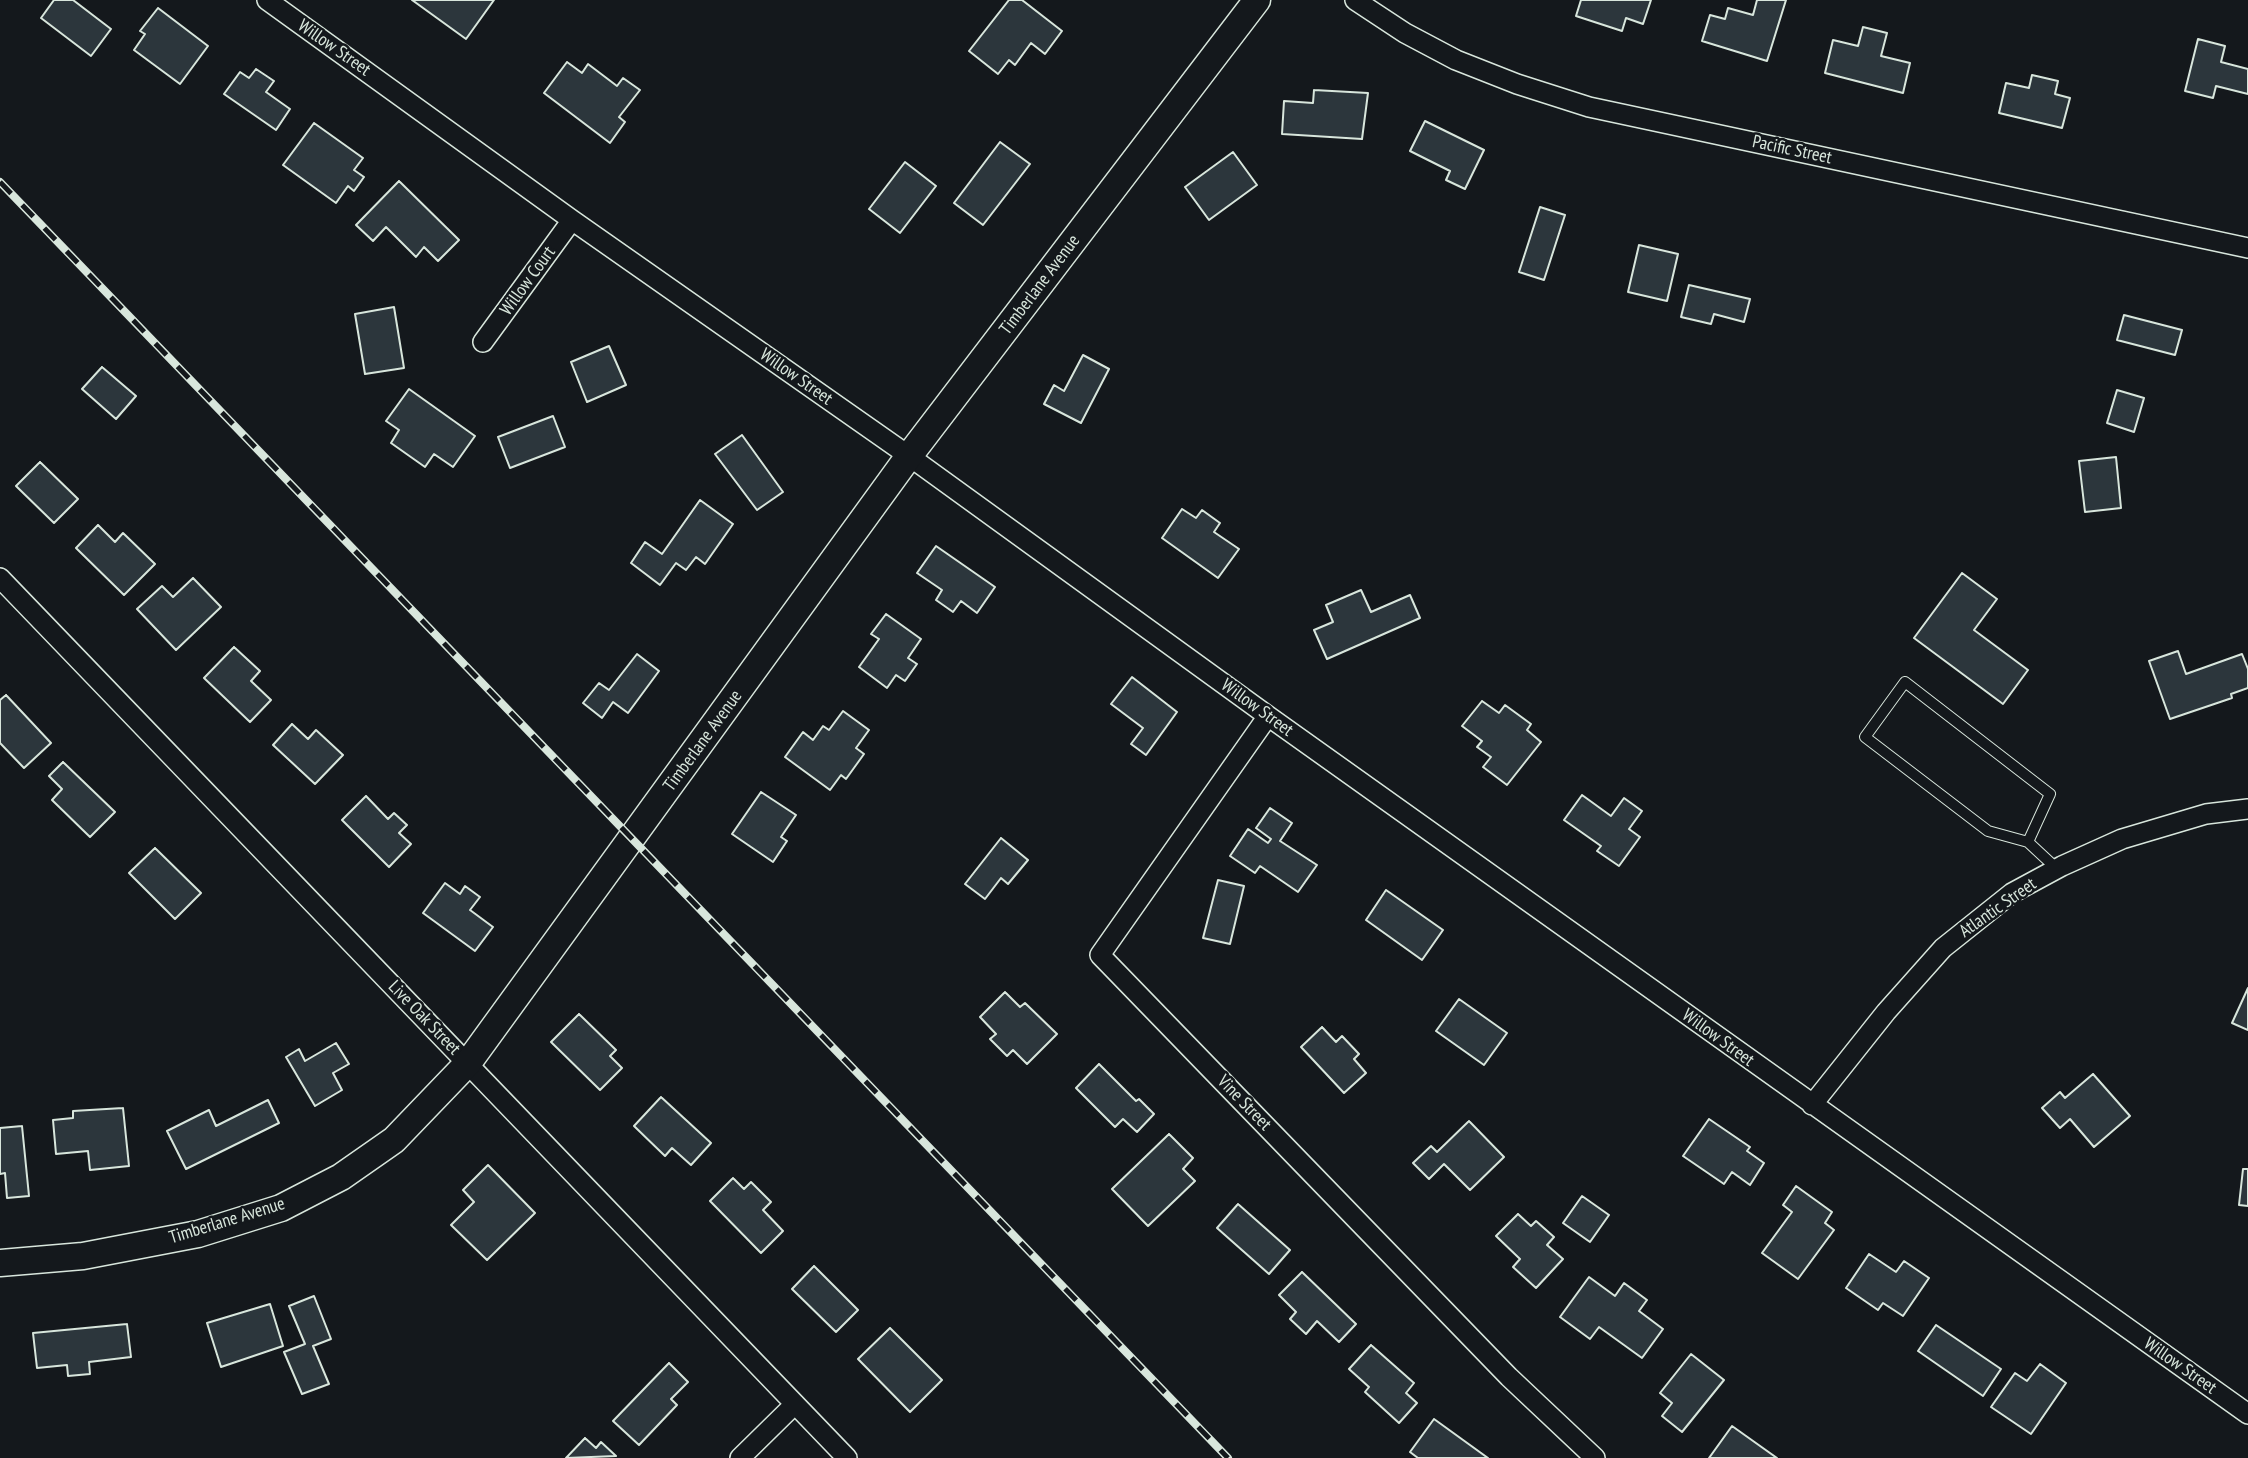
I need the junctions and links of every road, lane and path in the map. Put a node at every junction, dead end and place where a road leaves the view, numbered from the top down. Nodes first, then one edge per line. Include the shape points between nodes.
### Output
1 (267, 0) edge
2 (1257, 0) edge
3 (1355, 0) edge
4 (572, 220) junction
5 (2248, 248) edge
6 (483, 342) dead end
7 (909, 456) junction
8 (0, 578) edge
9 (1268, 716) junction
10 (2248, 808) edge
11 (2028, 842) junction
12 (2057, 869) junction
13 (468, 1063) junction
14 (1812, 1105) junction
15 (0, 1263) edge
16 (795, 1404) junction
17 (2248, 1414) edge
18 (740, 1458) edge
19 (847, 1458) edge
20 (1595, 1458) edge

1 - 4 street, Willow Street
2 - 7 street, Timberlane Avenue
3 - 5 street, Pacific Street via 1456,60 1589,107
4 - 6 street, Willow Court
4 - 7 street, Willow Street
7 - 9 street, Willow Street
7 - 13 street, Timberlane Avenue
8 - 13 street, Live Oak Street
9 - 14 street, Willow Street
9 - 20 street, Vine Street via 1100,955 1509,1377
10 - 12 street, Atlantic Street via 2206,814 2122,839
11 - 11 lane via 1988,831 1865,737 1905,682 2050,794
11 - 12 lane
12 - 14 street, Atlantic Street via 2012,893 1943,947
13 - 15 street, Timberlane Avenue via 394,1140 341,1177 281,1208 198,1234 83,1256
13 - 16 street, Live Oak Street
14 - 17 street, Willow Street
16 - 18 street
16 - 19 street, Live Oak Street

